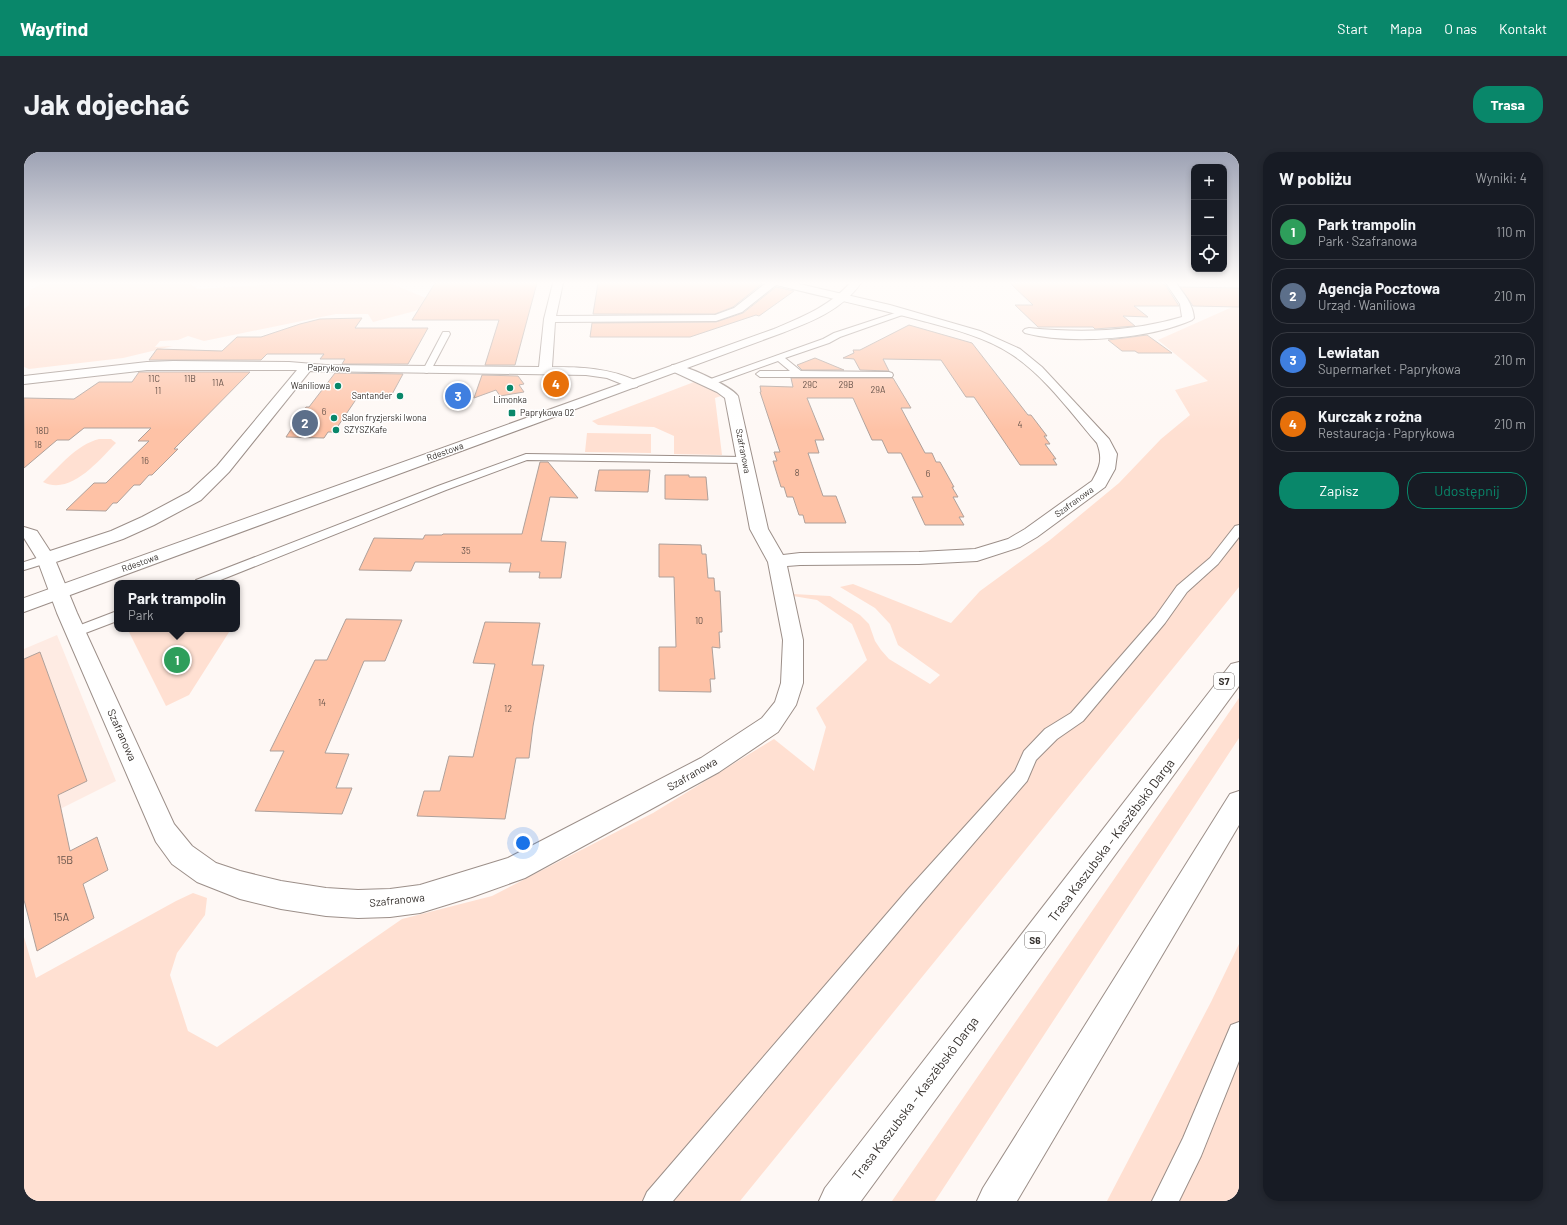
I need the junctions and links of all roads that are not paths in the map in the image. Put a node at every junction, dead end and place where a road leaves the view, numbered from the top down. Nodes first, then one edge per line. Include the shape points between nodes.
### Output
1 (549, 332) edge
2 (775, 332) edge
3 (846, 332) edge
4 (972, 332) edge
5 (1039, 332) edge
6 (1134, 332) edge
7 (446, 334) dead end
8 (779, 358) junction
9 (306, 368) junction
10 (676, 368) junction
11 (427, 370) junction
12 (545, 370) junction
13 (760, 374) dead end
14 (799, 374) junction
15 (889, 375) dead end
16 (24, 380) edge
17 (708, 383) junction
18 (632, 384) junction
19 (744, 460) junction
20 (1239, 529) edge
21 (24, 532) edge
22 (46, 559) junction
23 (777, 562) junction
24 (24, 566) edge
25 (209, 580) edge
26 (58, 592) junction
27 (24, 605) edge
28 (114, 617) edge
29 (75, 632) junction
30 (1239, 652) edge
31 (1239, 670) edge
32 (1210, 709) junction
33 (1239, 802) edge
34 (1239, 1033) edge
35 (656, 1201) edge
36 (838, 1201) edge
37 (996, 1201) edge
38 (1165, 1201) edge

1 - 12 main road
2 - 10 main road, Rdestowa
3 - 8 lane
4 - 23 main road, Szafranowa via 1000,344 1026,360 1046,378 1104,442 1108,454 1107,469 1099,484 1014,543 977,555 800,559
5 - 6 main road via 1109,335
7 - 11 lane
8 - 14 lane
8 - 17 lane
9 - 11 main road, Paprykowa
9 - 16 main road, Paprykowa via 147,366
9 - 22 main road via 223,469 195,496 117,535
10 - 17 main road, Szafranowa
10 - 18 main road, Rdestowa
11 - 12 main road, Paprykowa
12 - 18 main road, Paprykowa via 604,372
13 - 14 lane
14 - 15 lane
17 - 19 main road, Szafranowa via 731,396
18 - 26 main road, Rdestowa
19 - 23 main road, Szafranowa via 759,529
19 - 25 lane via 526,457
20 - 35 lane via 1214,561 1182,589 1160,620 1077,717 1051,734 1030,756 1021,776 916,895
21 - 22 main road, Szafranowa via 31,535
22 - 24 lane
22 - 26 main road, Szafranowa
23 - 29 main road, Szafranowa via 793,640 792,683 785,705 770,725 710,765 515,869 420,899 390,903 326,902 240,885 207,873 182,855 165,833
26 - 27 main road, Rdestowa
26 - 29 main road, Szafranowa
28 - 29 lane
30 - 32 main road, S7
31 - 32 main road, Trasa Kaszubska – Kaszëbskô Darga / S6
32 - 36 main road, Trasa Kaszubska – Kaszëbskô Darga / S6
33 - 37 main road
34 - 38 lane via 1192,1147

